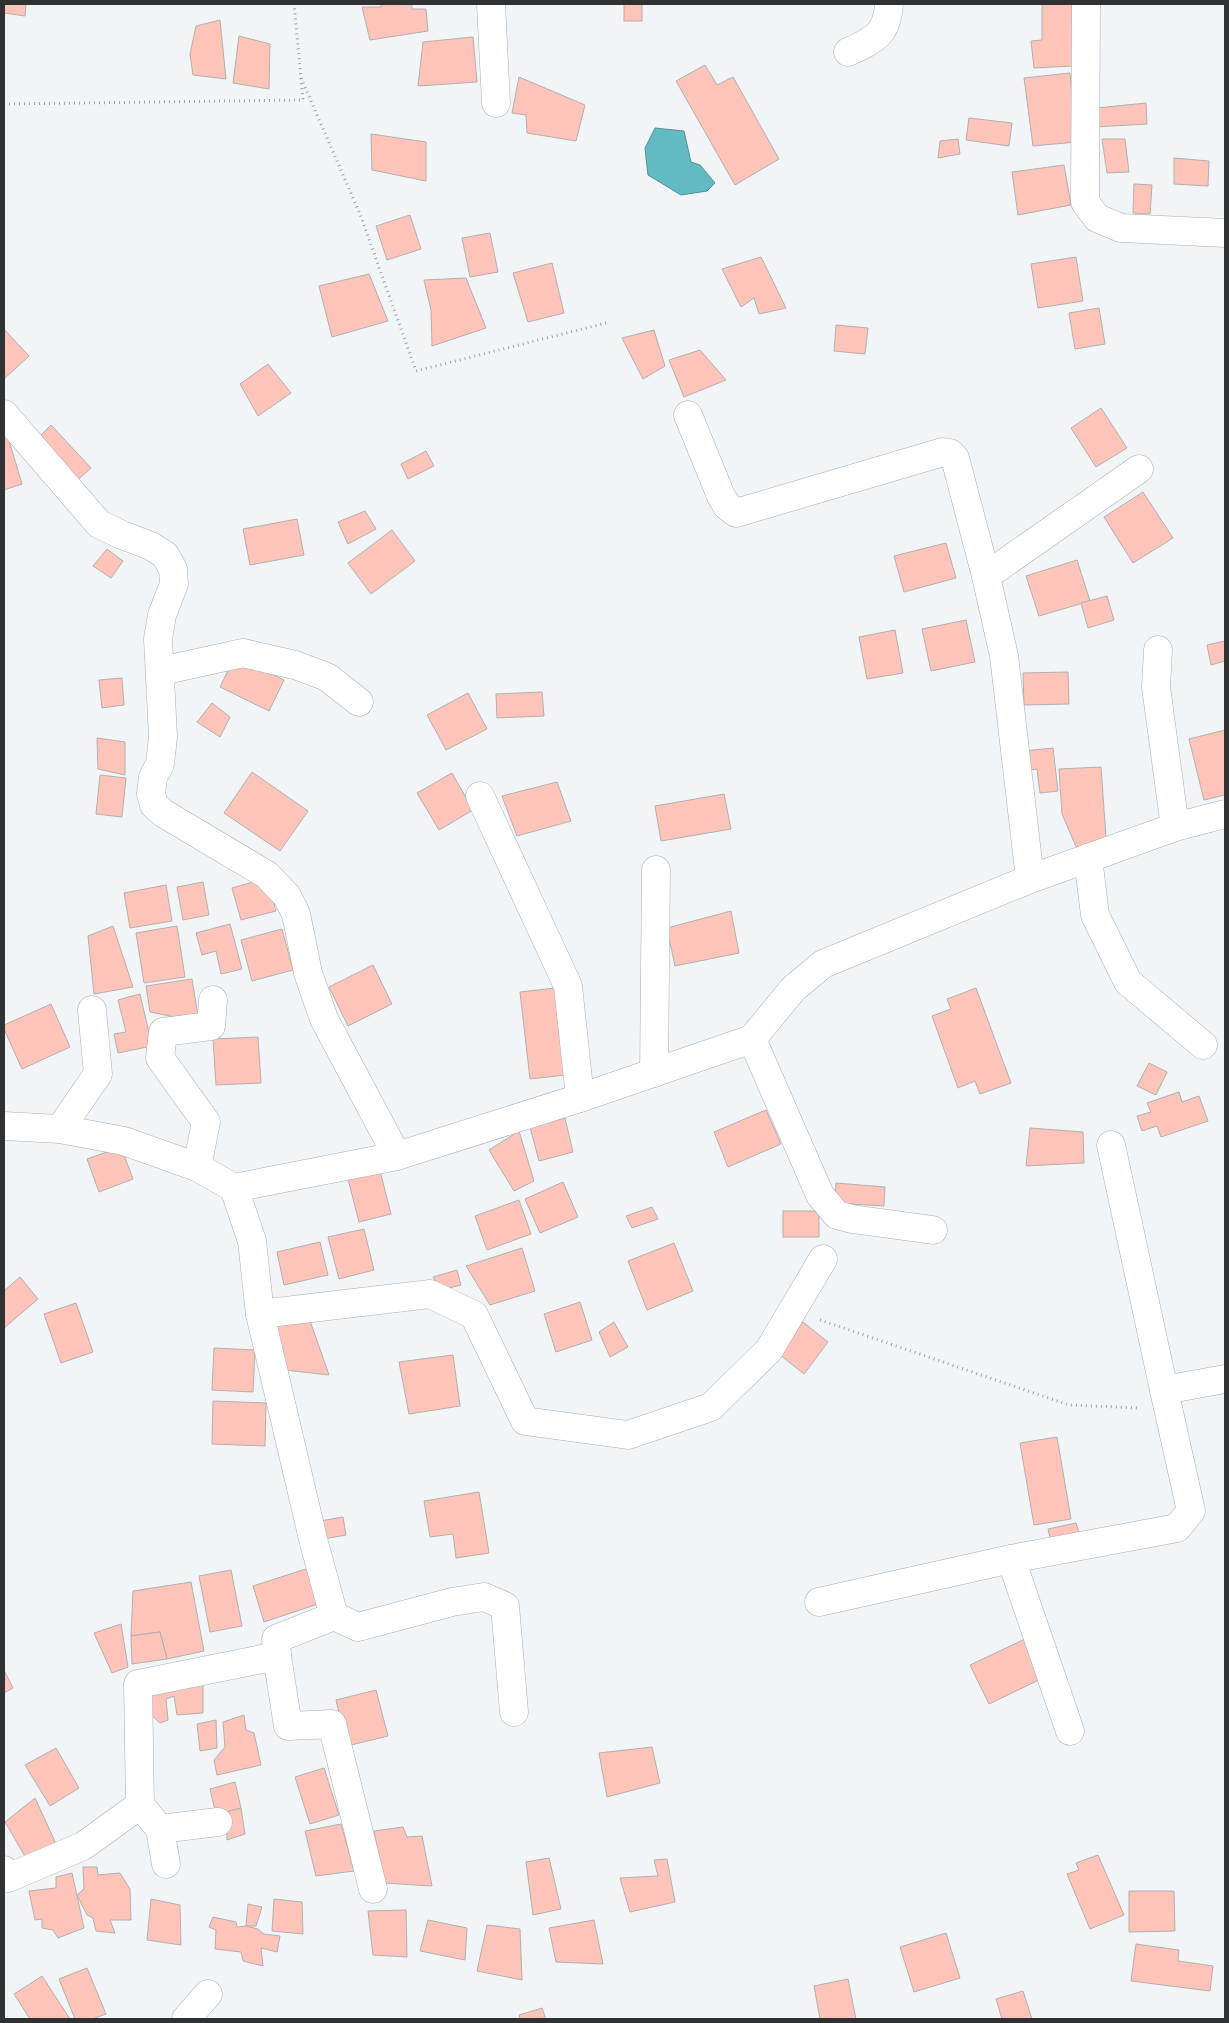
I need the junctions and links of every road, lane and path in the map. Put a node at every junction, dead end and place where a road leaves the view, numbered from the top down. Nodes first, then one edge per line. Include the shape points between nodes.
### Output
1 (294, 4) edge
2 (491, 4) edge
3 (889, 4) edge
4 (1086, 4) edge
5 (848, 52) dead end
6 (301, 78) junction
7 (496, 103) dead end
8 (4, 104) edge
9 (1225, 233) edge
10 (610, 322) dead end
11 (4, 414) edge
12 (688, 415) dead end
13 (1139, 468) dead end
14 (986, 576) junction
15 (1158, 650) dead end
16 (161, 672) junction
17 (359, 702) dead end
18 (480, 796) dead end
19 (1225, 814) edge
20 (1175, 827) junction
21 (1088, 858) junction
22 (656, 870) dead end
23 (1030, 879) junction
24 (213, 1000) dead end
25 (92, 1010) dead end
26 (752, 1039) junction
27 (1204, 1046) dead end
28 (654, 1073) junction
29 (580, 1098) junction
30 (4, 1126) edge
31 (60, 1130) junction
32 (1111, 1145) dead end
33 (397, 1156) junction
34 (197, 1167) junction
35 (234, 1188) junction
36 (933, 1230) dead end
37 (824, 1259) dead end
38 (793, 1311) junction
39 (260, 1314) junction
40 (1225, 1379) edge
41 (1167, 1400) junction
42 (1011, 1559) junction
43 (819, 1602) dead end
44 (334, 1616) junction
45 (276, 1656) junction
46 (514, 1712) dead end
47 (1070, 1731) dead end
48 (140, 1806) junction
49 (218, 1822) dead end
50 (160, 1829) junction
51 (166, 1864) dead end
52 (4, 1870) edge
53 (373, 1888) dead end
54 (208, 1994) dead end
55 (186, 2019) edge

1 - 6 path
2 - 7 street
3 - 5 street via 888,19 879,35
4 - 9 street via 1085,202 1097,218 1121,228
6 - 8 path via 303,100
6 - 10 path via 360,214 416,371
11 - 16 street via 100,524 165,555 173,569 174,584 162,615 158,639
12 - 14 street via 721,496 736,513 950,452 955,458
13 - 14 street
14 - 23 street via 1004,656
15 - 20 street via 1156,687
16 - 17 street via 243,653 295,665 327,677
16 - 33 street via 162,737 160,764 153,777 151,794 154,805 267,875 287,896 296,914 308,973 324,1019
18 - 29 street via 568,986
19 - 20 street
20 - 21 street
21 - 23 street
21 - 27 street via 1095,915 1128,982
22 - 28 street
23 - 26 street via 823,964 792,989
24 - 34 street via 211,1026 163,1032 160,1058 206,1122
25 - 31 street via 98,1074
26 - 28 street
26 - 36 street via 820,1195 837,1215
28 - 29 street
29 - 33 street
30 - 31 street
31 - 34 street via 124,1141
32 - 41 street
33 - 35 street
34 - 35 street
35 - 39 street via 252,1241
37 - 38 street
38 - 39 street via 769,1350 711,1407 628,1435 525,1421 474,1315 430,1294
38 - 41 path via 1069,1405
39 - 44 street
40 - 41 street
41 - 42 street via 1191,1511 1177,1528
42 - 43 street
42 - 47 street
44 - 45 street via 276,1639
44 - 46 street via 358,1627 476,1598 484,1597 505,1606
45 - 48 street via 138,1684
45 - 53 street via 288,1726 332,1724
48 - 50 street
48 - 52 street via 83,1846 8,1878
49 - 50 street
50 - 51 street
54 - 55 street

